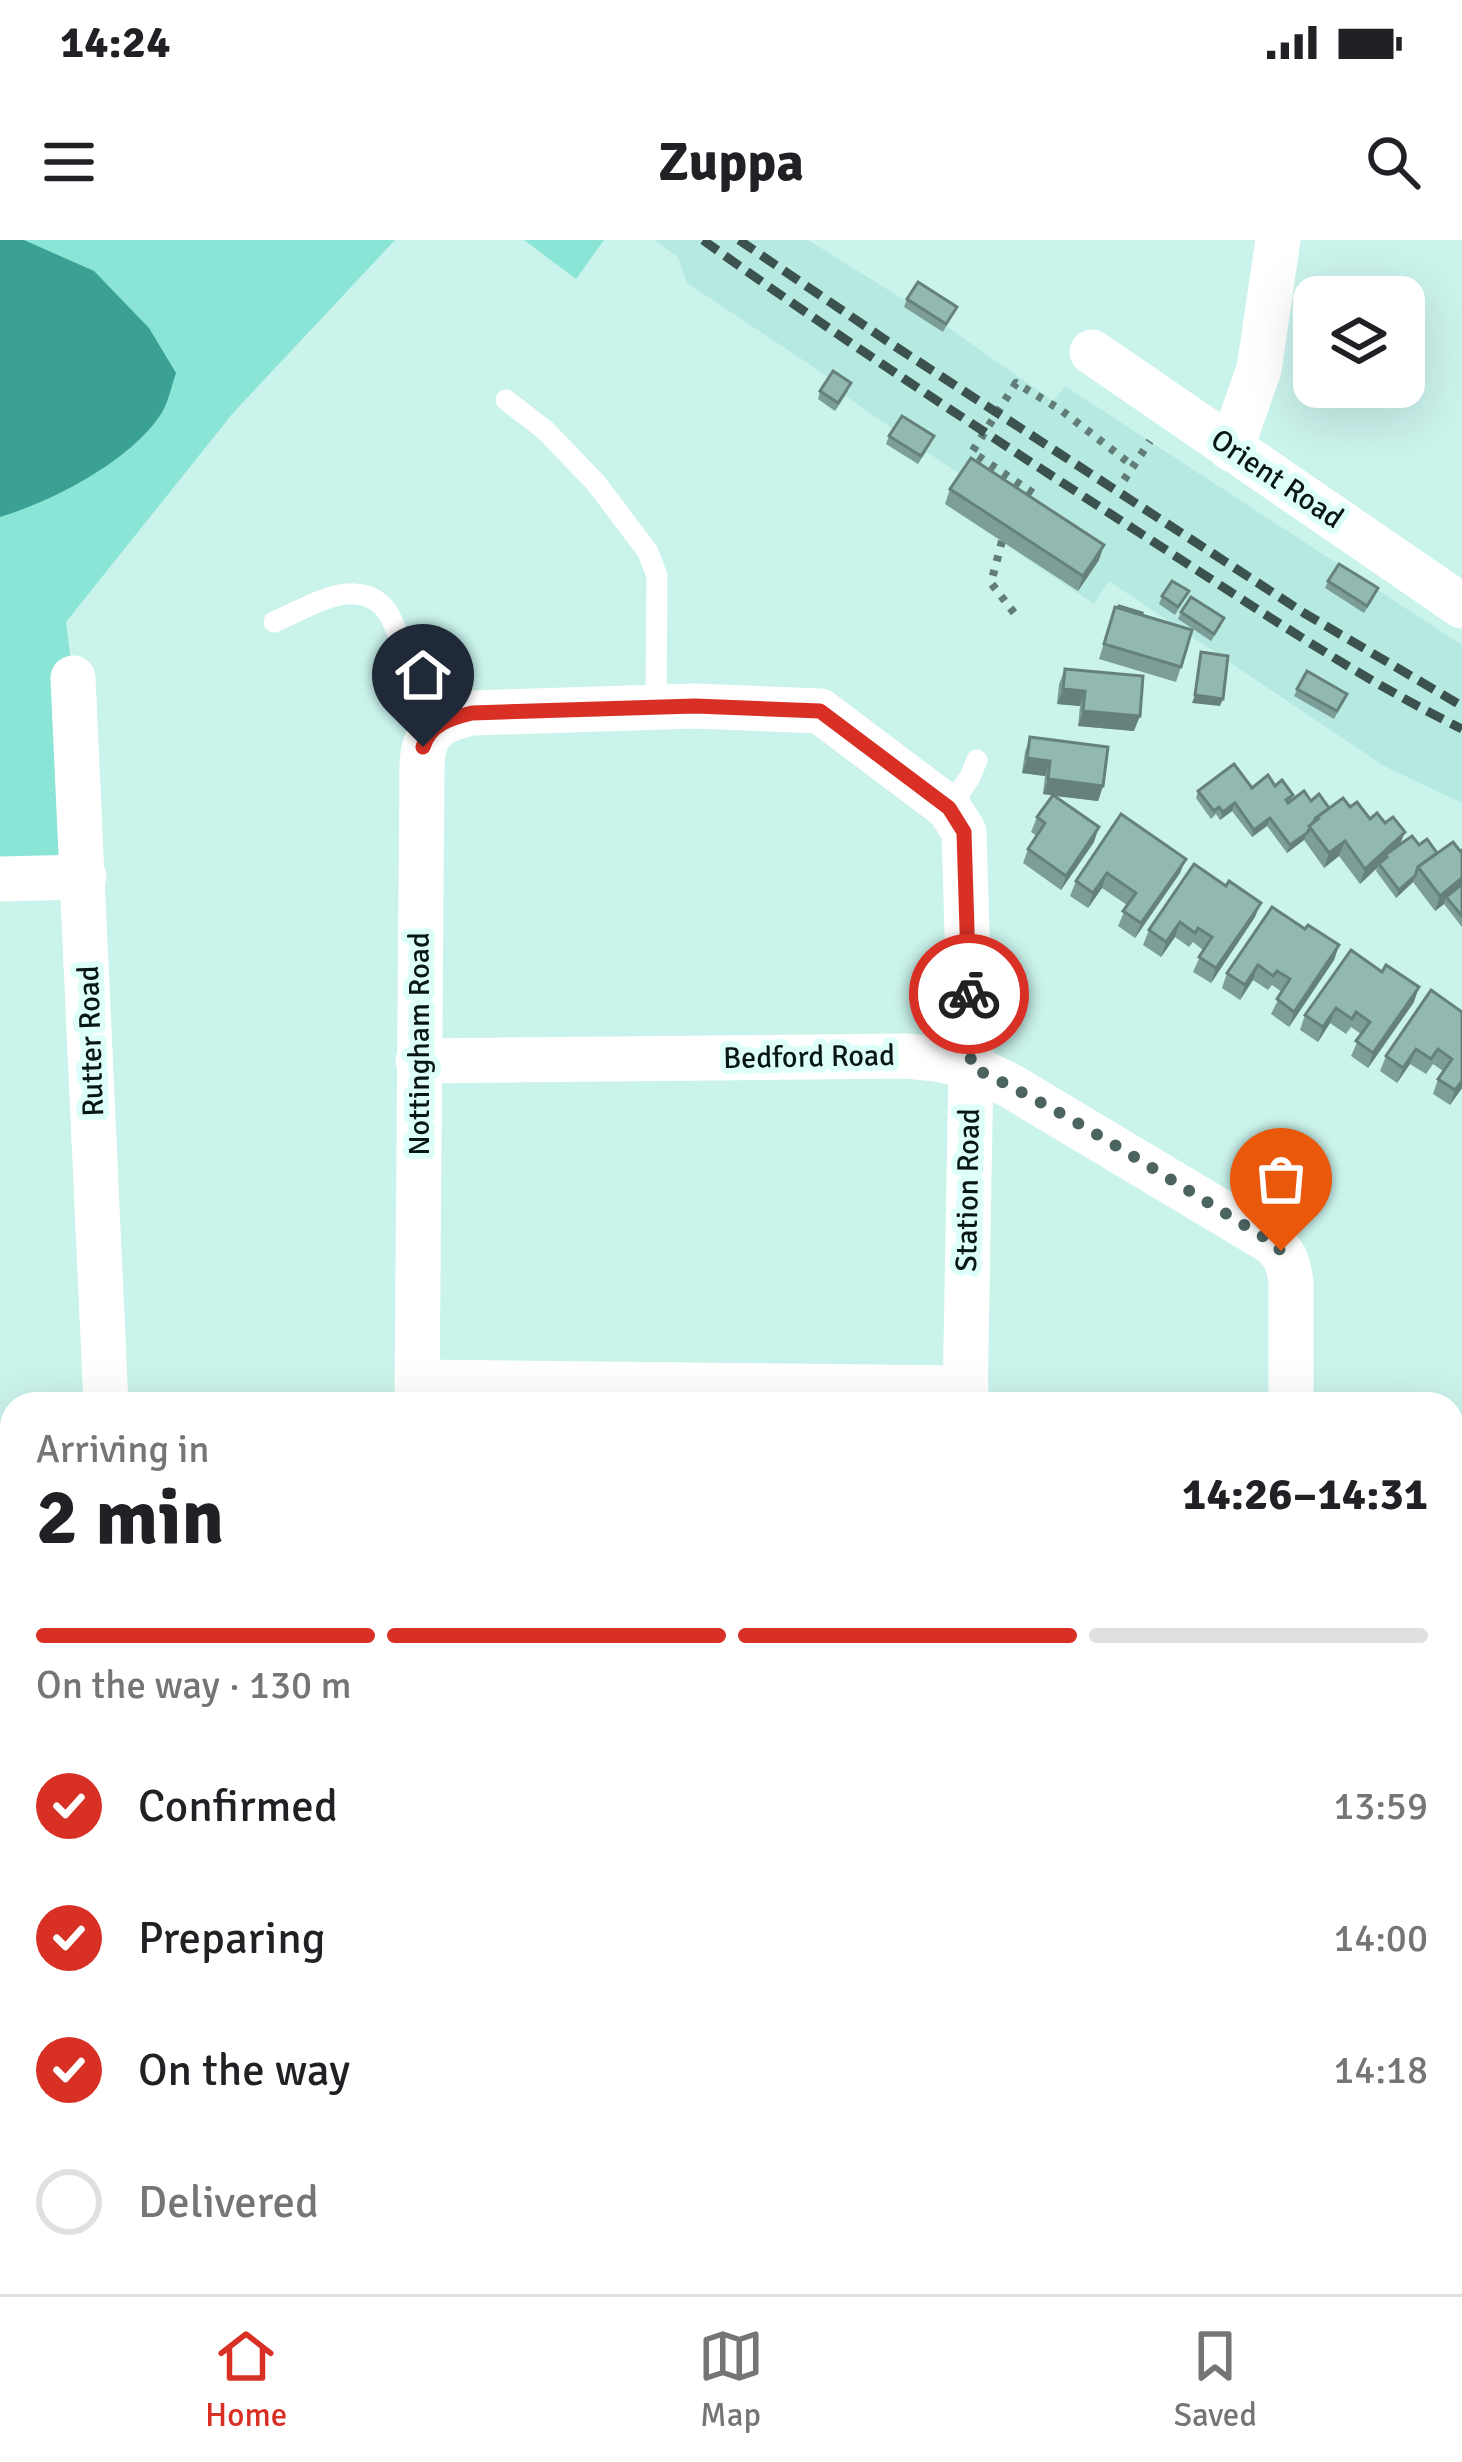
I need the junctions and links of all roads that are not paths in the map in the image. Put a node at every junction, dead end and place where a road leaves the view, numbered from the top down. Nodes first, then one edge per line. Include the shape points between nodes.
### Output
1 (1278, 240) edge
2 (1091, 352) dead end
3 (506, 400) dead end
4 (1232, 448) junction
5 (1462, 606) edge
6 (274, 622) dead end
7 (73, 678) dead end
8 (656, 707) junction
9 (456, 718) junction
10 (976, 760) dead end
11 (956, 820) junction
12 (84, 878) junction
13 (0, 879) edge
14 (418, 1061) junction
15 (971, 1067) junction
16 (105, 1392) edge
17 (417, 1392) edge
18 (965, 1392) edge
19 (1291, 1392) edge

1 - 4 street via 1259,369
2 - 4 street, Orient Road
3 - 8 lane via 596,482 648,552 657,576
4 - 5 street, Orient Road
6 - 9 lane via 349,594 372,598 391,616 408,668
7 - 12 street, Rutter Road
8 - 9 street
8 - 11 street via 820,711
9 - 14 street, Nottingham Road via 423,747
10 - 11 lane
11 - 15 street, Station Road
12 - 13 street
12 - 16 street, Rutter Road
14 - 15 street, Bedford Road via 906,1056
14 - 17 street, Nottingham Road
15 - 18 street, Station Road
15 - 19 street, Bedford Road via 1274,1243 1291,1283

